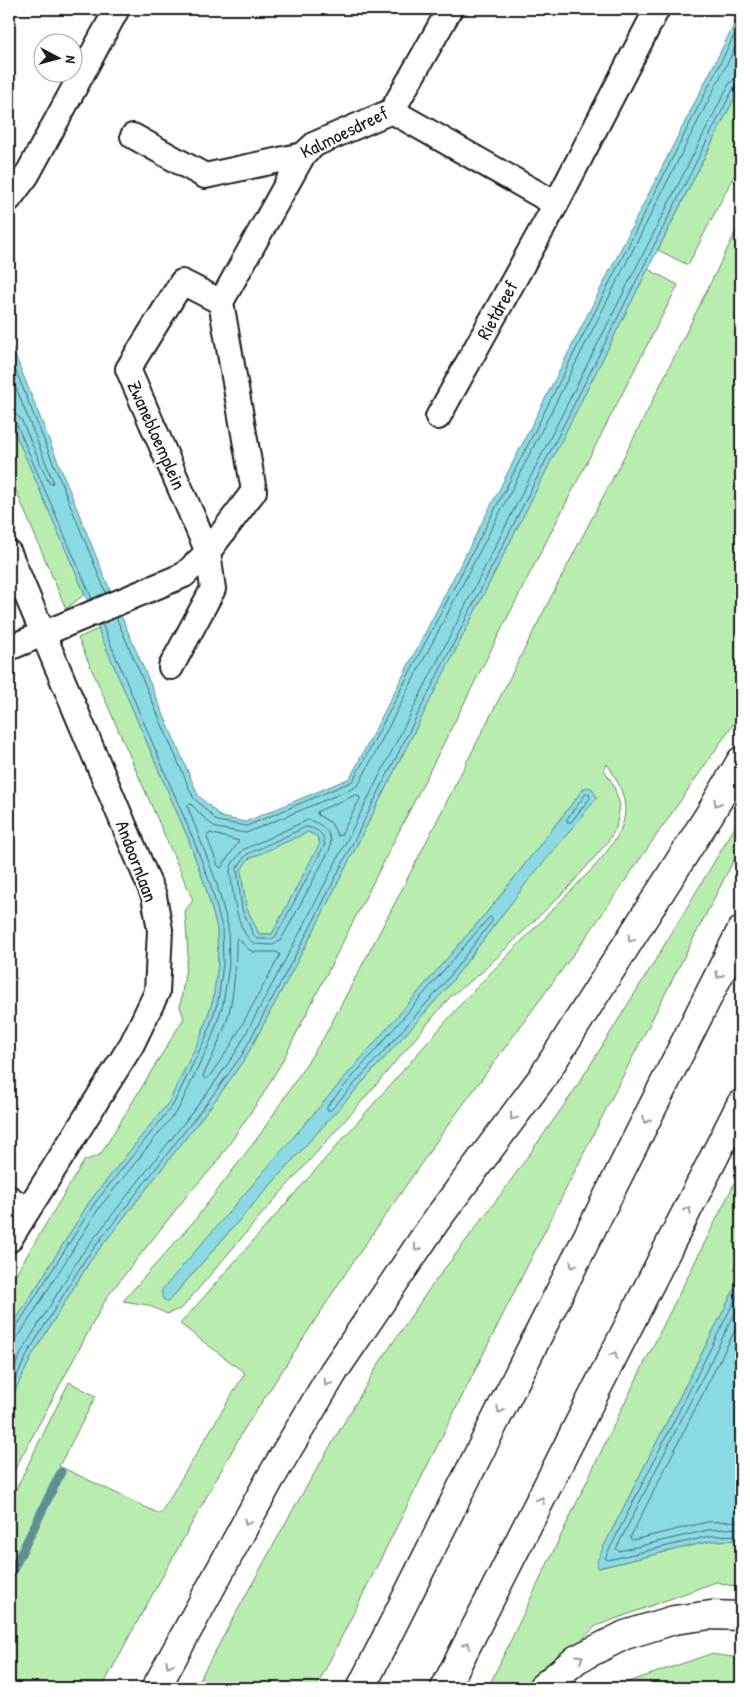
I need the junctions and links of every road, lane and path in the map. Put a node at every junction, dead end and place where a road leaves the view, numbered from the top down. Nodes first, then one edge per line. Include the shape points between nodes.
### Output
1 (117, 9) edge
2 (450, 9) edge
3 (658, 9) edge
4 (392, 110) junction
5 (133, 136) dead end
6 (303, 155) junction
7 (9, 199) edge
8 (556, 204) junction
9 (221, 302) junction
10 (438, 417) dead end
11 (208, 552) junction
12 (9, 553) edge
13 (43, 633) junction
14 (9, 648) edge
15 (171, 667) dead end
16 (741, 761) edge
17 (741, 932) edge
18 (741, 1104) edge
19 (18, 1204) edge
20 (9, 1240) edge
21 (741, 1616) edge
22 (156, 1688) edge
23 (360, 1688) edge
24 (445, 1688) edge
25 (542, 1688) edge

1 - 7 street via 27,175
2 - 4 street, Kalmoesdreef
3 - 8 street, Rietdreef
4 - 6 street, Kalmoesdreef via 315,144
4 - 8 street
5 - 6 street, Kalmoesdreef via 204,176
6 - 9 street
8 - 10 street, Rietdreef
9 - 11 street via 254,491
9 - 11 street, Zwanebloemplein via 182,282 128,369
11 - 13 street via 184,576
11 - 15 street, Zwanebloemplein via 213,589
12 - 13 street, Andoornlaan
13 - 14 street
13 - 19 street, Andoornlaan via 154,896 160,930 157,992 132,1044
16 -> 22 highway via 712,812 542,1078 435,1222 334,1371 270,1479
17 -> 23 highway
24 -> 18 highway
19 - 20 street, Andoornlaan
25 -> 21 highway via 577,1659 625,1635 674,1620 711,1615

